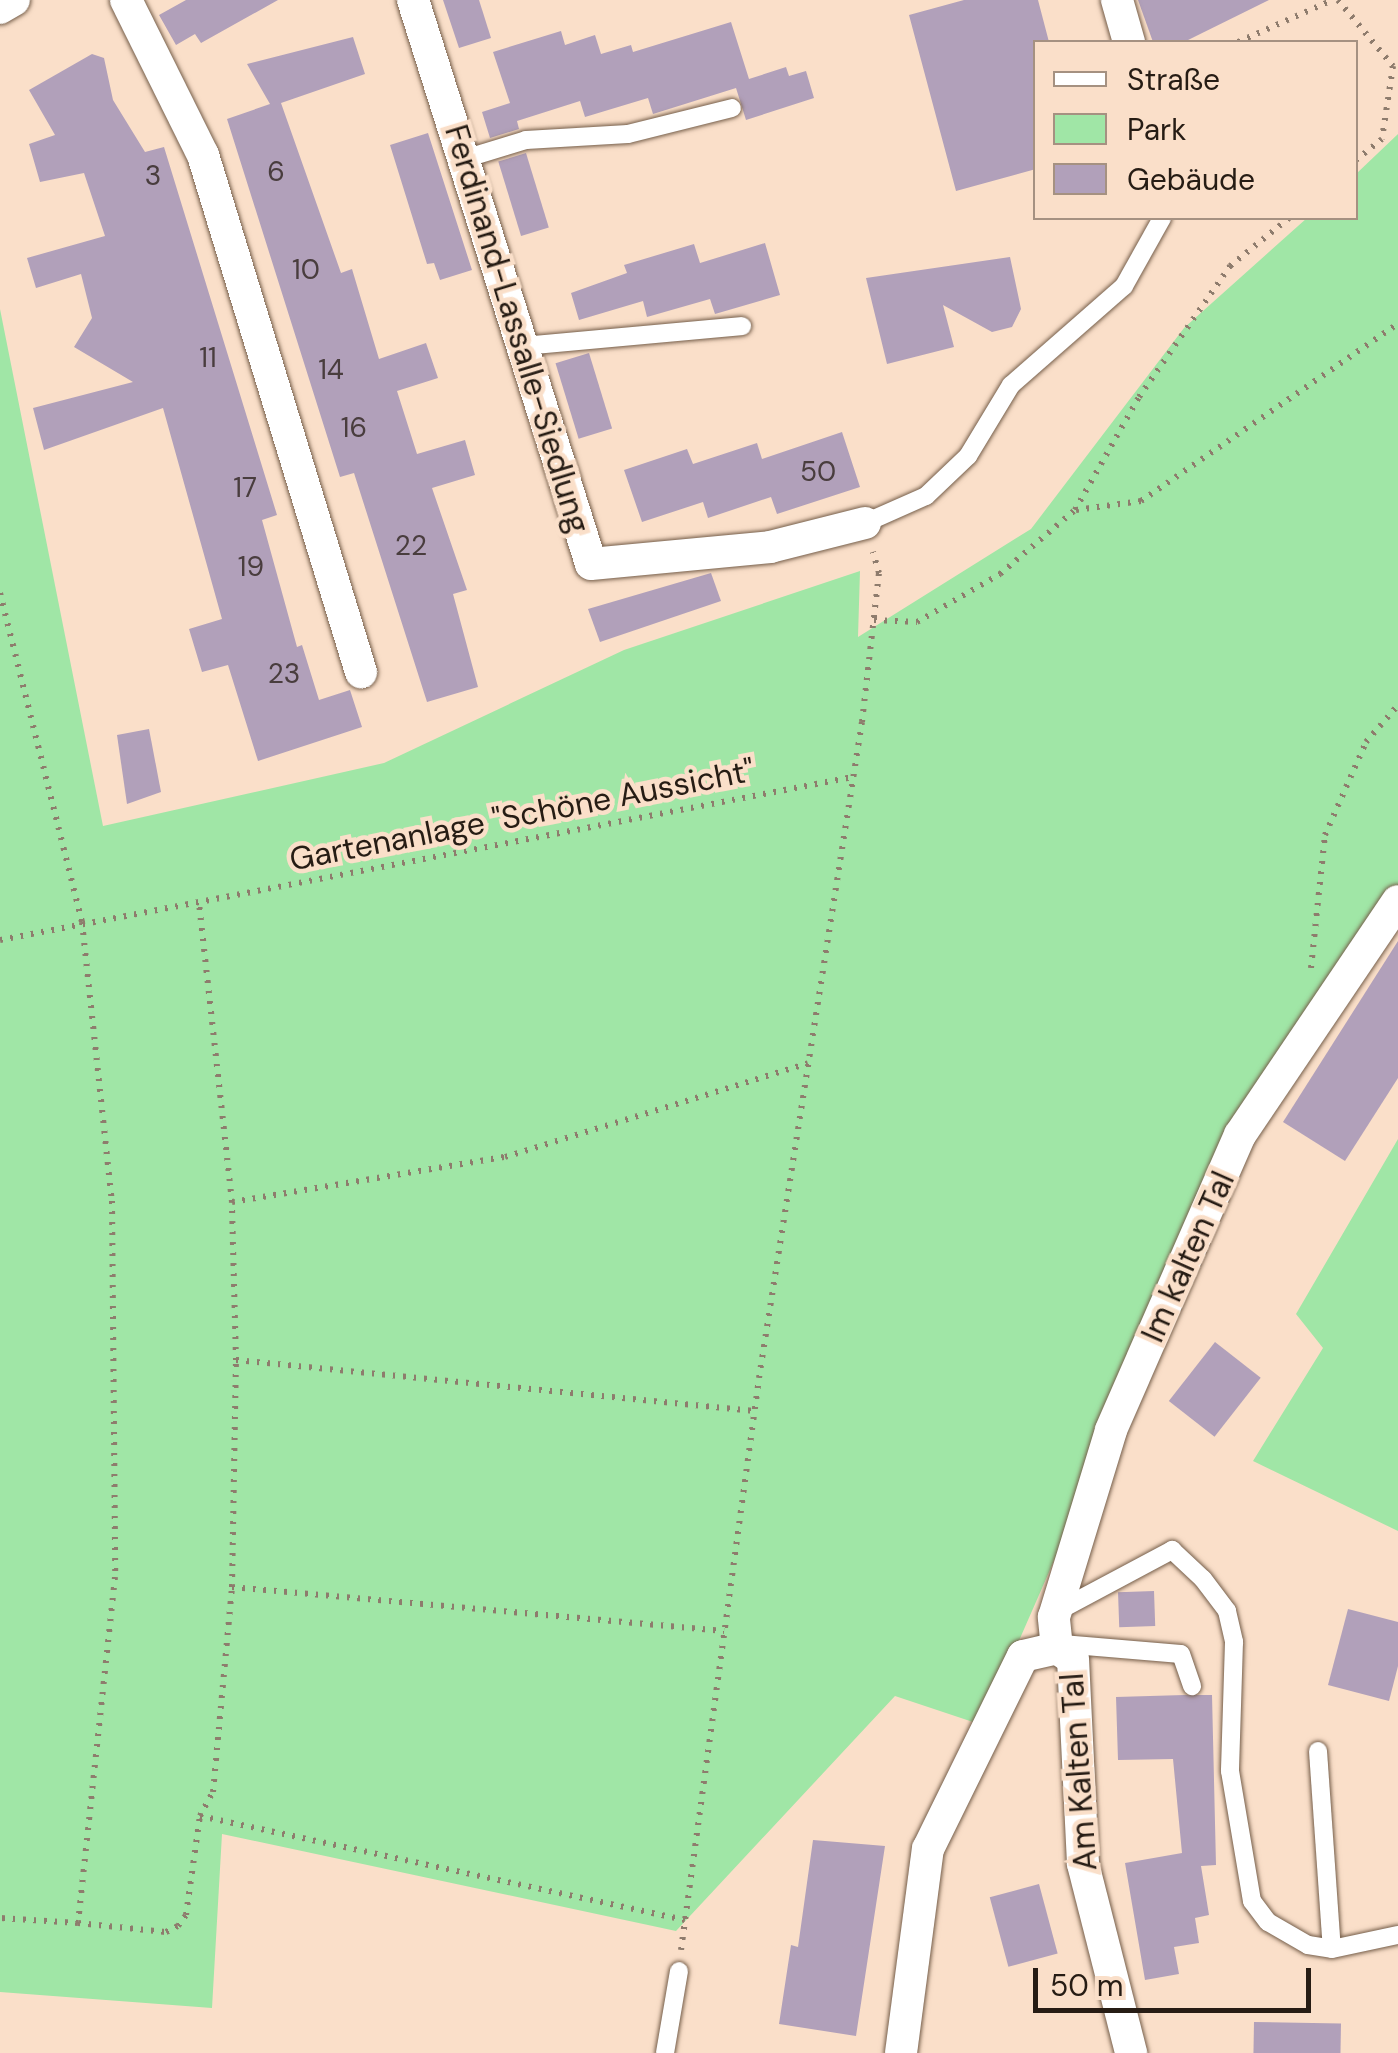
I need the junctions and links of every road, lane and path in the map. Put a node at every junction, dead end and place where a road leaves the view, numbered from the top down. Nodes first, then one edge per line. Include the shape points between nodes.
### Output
1 (14, 0) edge
2 (126, 0) edge
3 (413, 0) edge
4 (1117, 0) edge
5 (1336, 0) edge
6 (0, 8) edge
7 (1128, 40) edge
8 (1243, 40) edge
9 (732, 108) dead end
10 (1358, 158) edge
11 (464, 159) junction
12 (1161, 220) edge
13 (1287, 220) edge
14 (1398, 324) edge
15 (742, 326) dead end
16 (524, 346) junction
17 (1075, 510) junction
18 (866, 523) junction
19 (0, 592) edge
20 (874, 620) junction
21 (361, 672) dead end
22 (1398, 704) edge
23 (853, 777) junction
24 (199, 901) junction
25 (1398, 901) edge
26 (82, 922) junction
27 (0, 940) edge
28 (1311, 974) dead end
29 (808, 1062) junction
30 (232, 1202) junction
31 (236, 1360) junction
32 (754, 1411) junction
33 (232, 1587) junction
34 (724, 1631) junction
35 (1056, 1635) junction
36 (1192, 1686) dead end
37 (1318, 1751) dead end
38 (200, 1816) junction
39 (0, 1918) edge
40 (685, 1920) junction
41 (78, 1924) junction
42 (1398, 1935) edge
43 (1332, 1949) junction
44 (679, 1970) joint
45 (664, 2053) edge
46 (901, 2053) edge
47 (1131, 2053) edge

1 - 6 street
2 - 21 street via 203,154
3 - 11 street, Ferdinand-Lassalle-Siedlung
4 - 7 street
5 - 8 path
5 - 10 path via 1393,66 1382,140
9 - 11 lane via 643,131 526,140
11 - 16 street, Ferdinand-Lassalle-Siedlung
12 - 18 lane via 1124,286 1010,385 968,456 926,496
13 - 17 path via 1230,266 1139,397
14 - 17 path via 1141,501
15 - 16 lane
16 - 18 street, Ferdinand-Lassalle-Siedlung via 591,564 770,548
17 - 20 path via 1000,574 917,622
18 - 20 path via 879,572
19 - 26 path
20 - 23 path
22 - 28 path via 1366,742 1325,835
23 - 24 path, Gartenanlage "Schöne Aussicht"
23 - 29 path
24 - 26 path, Gartenanlage "Schöne Aussicht"
24 - 30 path
25 - 35 street, Im kalten Tal via 1240,1135 1111,1430
26 - 27 path, Gartenanlage "Schöne Aussicht"
26 - 41 path via 112,1201 115,1578
29 - 30 path via 505,1157
29 - 32 path
30 - 31 path
31 - 32 path
31 - 33 path
32 - 34 path
33 - 34 path
33 - 38 path via 213,1792
34 - 40 path
35 - 36 lane via 1181,1654
35 - 43 lane via 1172,1550 1203,1578 1226,1610 1234,1642 1230,1771 1244,1882 1268,1922 1308,1945
35 - 46 street, Am Kalten Tal via 1023,1656 928,1849
35 - 47 street, Am Kalten Tal via 1073,1658 1082,1864
37 - 43 lane
38 - 40 path
38 - 41 path via 186,1915 178,1926 166,1932
39 - 41 path
40 - 44 path
42 - 43 lane
44 - 45 lane

